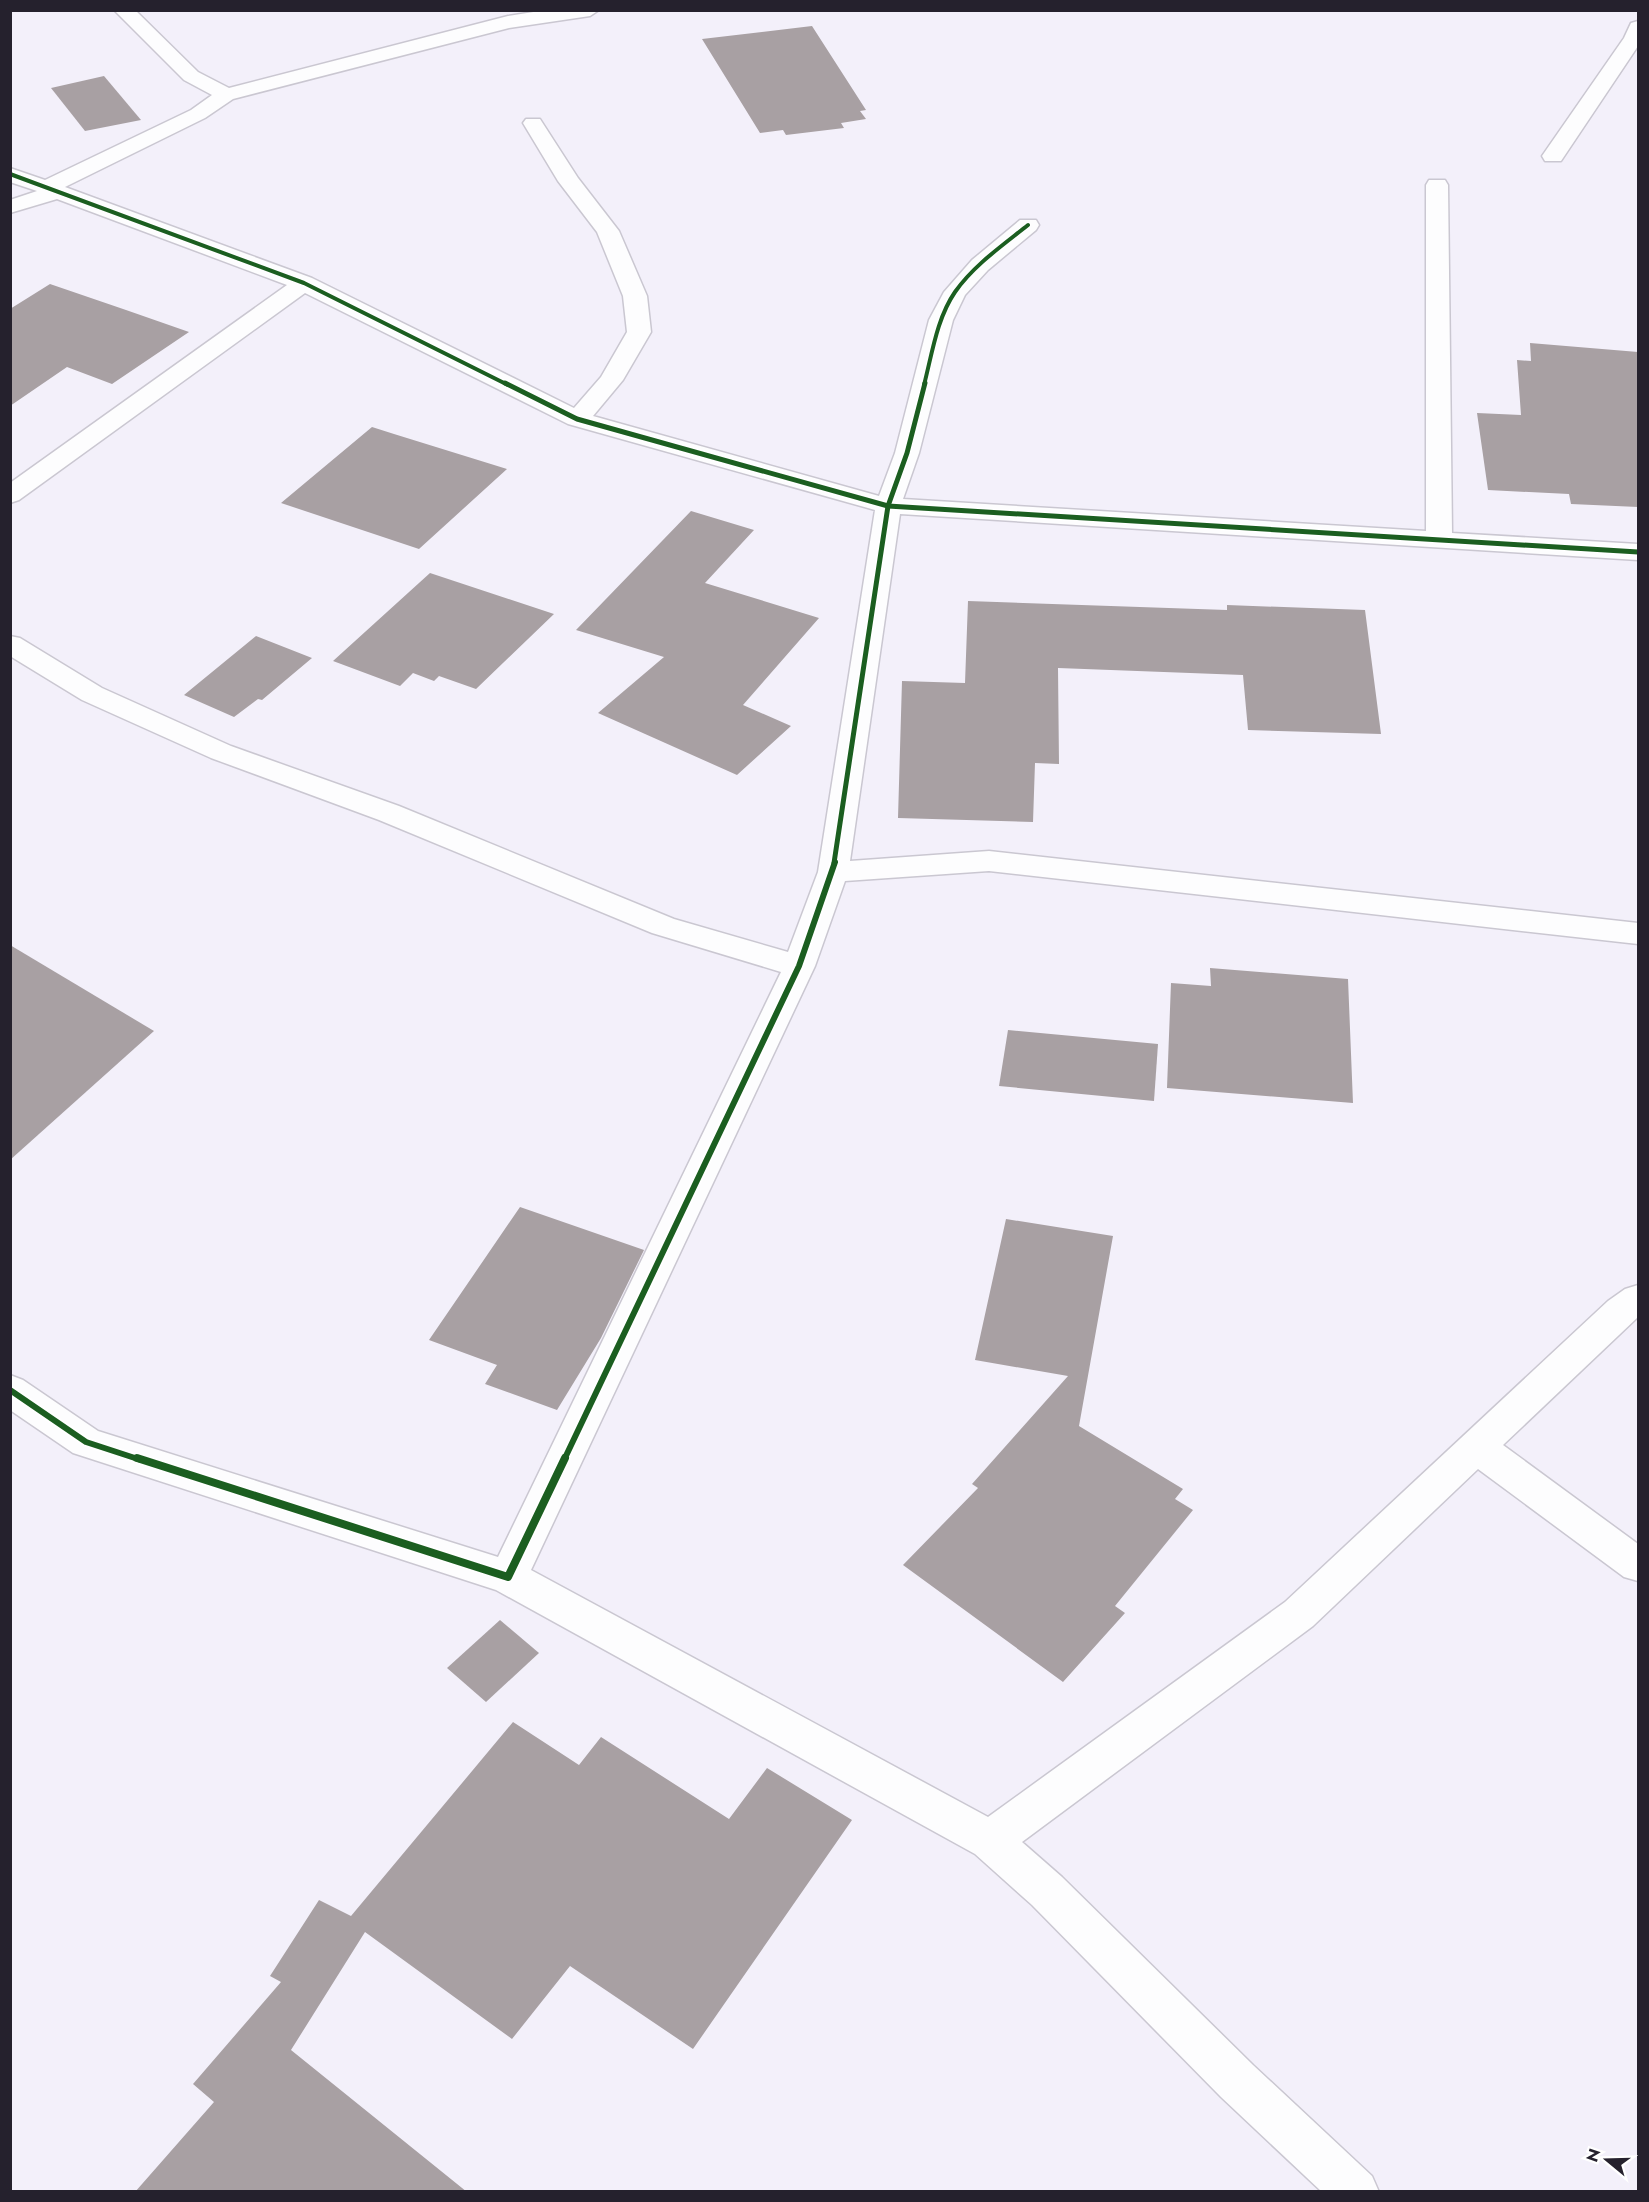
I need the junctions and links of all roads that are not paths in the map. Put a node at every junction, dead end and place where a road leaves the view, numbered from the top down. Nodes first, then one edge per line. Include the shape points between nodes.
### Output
1 (123, 10) edge
2 (590, 10) edge
3 (502, 16) edge
4 (1638, 27) edge
5 (226, 95) junction
6 (533, 123) dead end
7 (1553, 156) dead end
8 (10, 174) edge
9 (1437, 185) dead end
10 (51, 190) junction
11 (10, 207) edge
12 (1028, 225) dead end
13 (304, 283) junction
14 (577, 419) junction
15 (10, 495) edge
16 (888, 506) junction
17 (1439, 538) junction
18 (1638, 552) edge
19 (10, 644) edge
20 (833, 872) junction
21 (1638, 934) edge
22 (799, 966) junction
23 (1638, 1299) edge
24 (10, 1390) edge
25 (1477, 1447) junction
26 (1638, 1565) edge
27 (508, 1577) junction
28 (990, 1840) junction
29 (1356, 2192) edge

1 - 5 street via 191,76
2 - 3 street
3 - 5 street
4 - 7 street
5 - 10 street via 198,114
6 - 14 street via 569,181 608,231 635,296 639,333 611,380
8 - 10 street
9 - 17 street
10 - 11 street
10 - 13 street
12 - 16 street via 980,265 950,301 941,320 907,453
13 - 14 street
13 - 15 street
14 - 16 street
16 - 17 street
16 - 20 street
17 - 18 street
19 - 22 street via 92,694 221,752 389,813 663,926
20 - 21 street via 989,861
20 - 22 street
22 - 27 street
23 - 25 street
24 - 27 street via 86,1442
25 - 26 street
25 - 28 street via 1299,1614
27 - 28 street
28 - 29 street

